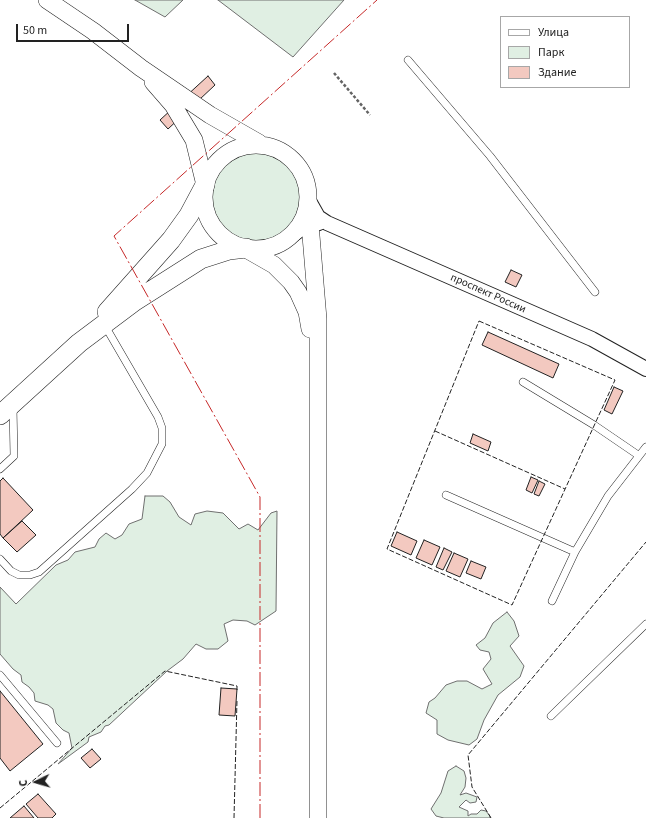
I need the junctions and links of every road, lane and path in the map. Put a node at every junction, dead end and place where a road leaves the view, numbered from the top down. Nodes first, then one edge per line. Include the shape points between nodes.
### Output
1 (47, 0) edge
2 (408, 60) dead end
3 (141, 68) junction
4 (334, 73) dead end
5 (370, 115) dead end
6 (259, 143) junction
7 (206, 185) junction
8 (308, 200) junction
9 (327, 223) junction
10 (310, 225) junction
11 (294, 234) junction
12 (246, 248) junction
13 (595, 292) dead end
14 (104, 324) junction
15 (79, 343) junction
16 (646, 369) edge
17 (523, 382) dead end
18 (317, 401) junction
19 (7, 409) edge
20 (646, 447) edge
21 (638, 455) junction
22 (0, 469) edge
23 (446, 496) dead end
24 (575, 552) junction
25 (0, 559) edge
26 (552, 601) dead end
27 (646, 624) edge
28 (0, 675) edge
29 (550, 716) dead end
30 (57, 743) dead end
31 (318, 818) edge

1 - 3 street
2 - 13 lane via 490,156
3 - 6 street via 210,115
3 - 7 street via 185,123 194,140
4 - 5 path
6 - 7 street via 239,148 221,159
6 - 8 street via 279,150 295,162 306,180
7 - 12 street via 205,204 215,229 229,242
7 - 15 main road via 171,240
8 - 9 street via 318,217
8 - 10 street
8 - 11 street via 302,222
9 - 10 street
9 - 16 street, проспект России via 592,339
10 - 11 street
10 - 18 street via 318,319
11 - 12 street via 275,246 261,249
12 - 14 main road via 229,250 201,259
12 - 18 street via 264,258 283,274 303,302 309,319
14 - 15 main road
14 - 25 lane via 158,417 162,428 162,444 147,473 132,489 39,572 19,575 11,571
15 - 19 main road
17 - 21 lane
18 - 31 street
19 - 22 lane via 14,456
20 - 21 lane
21 - 24 lane via 608,496
23 - 24 lane
24 - 26 lane
27 - 29 lane
28 - 30 lane

